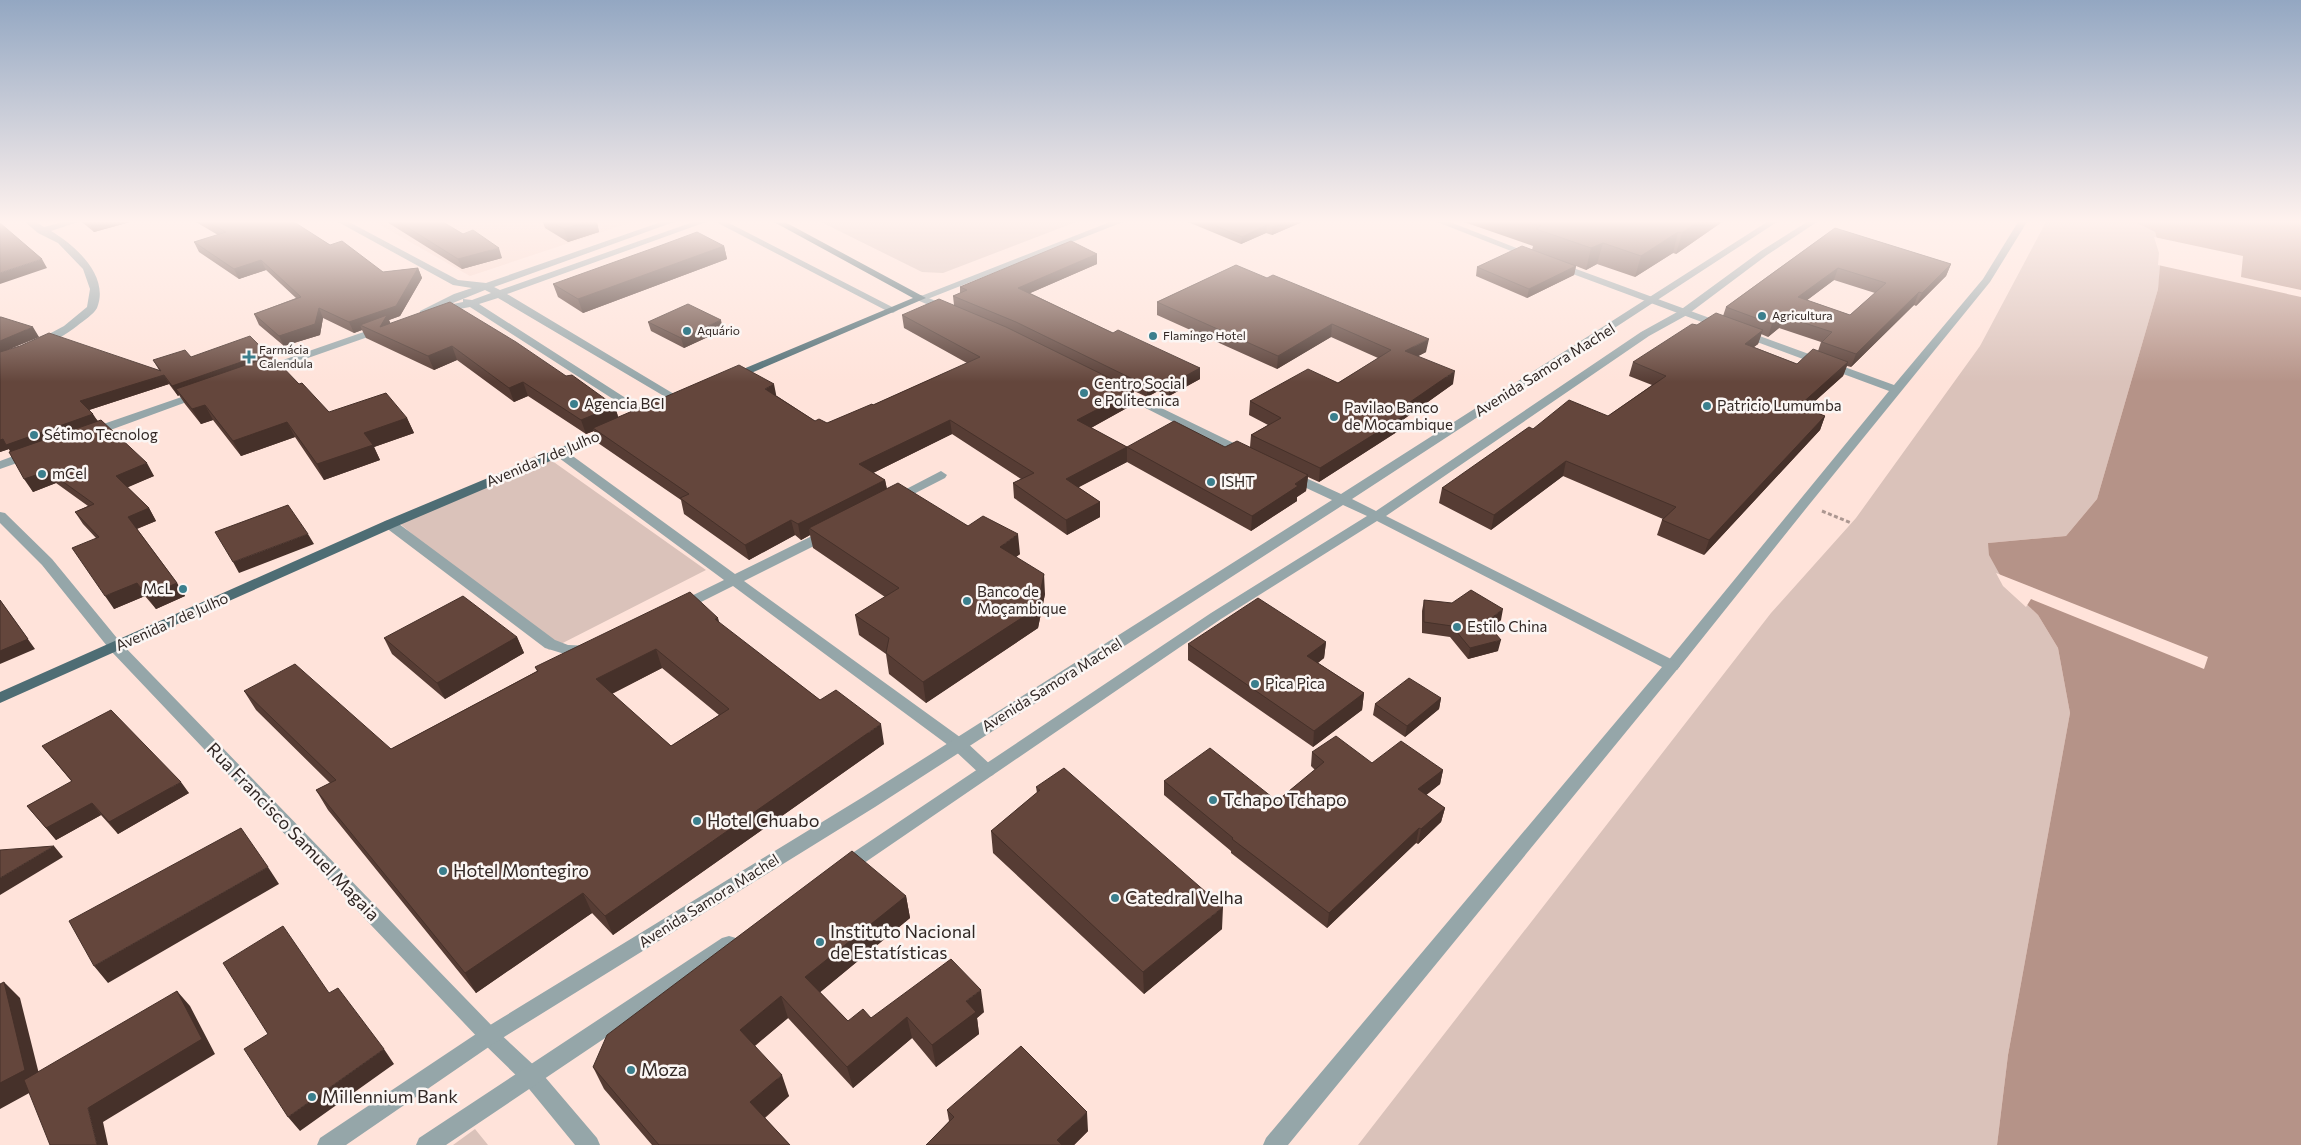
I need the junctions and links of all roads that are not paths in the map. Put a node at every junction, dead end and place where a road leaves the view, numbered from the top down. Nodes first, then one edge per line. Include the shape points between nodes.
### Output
1 (90, 275) edge
2 (442, 275) edge
3 (516, 275) edge
4 (551, 275) edge
5 (825, 275) edge
6 (879, 275) edge
7 (980, 275) edge
8 (1587, 275) edge
9 (1691, 275) edge
10 (1734, 275) edge
11 (1990, 275) edge
12 (456, 283) junction
13 (486, 286) junction
14 (499, 294) junction
15 (458, 296) junction
16 (921, 298) junction
17 (1654, 300) junction
18 (471, 304) junction
19 (893, 310) junction
20 (430, 311) junction
21 (1683, 313) junction
22 (958, 314) edge
23 (411, 318) edge
24 (392, 324) edge
25 (34, 346) edge
26 (252, 375) edge
27 (723, 381) edge
28 (1110, 386) edge
29 (1897, 390) junction
30 (206, 391) edge
31 (683, 398) joint
32 (654, 411) junction
33 (75, 438) edge
34 (37, 452) edge
35 (559, 452) junction
36 (1260, 461) edge
37 (0, 465) edge
38 (1278, 470) edge
39 (941, 475) dead end
40 (1340, 500) junction
41 (880, 506) edge
42 (0, 516) edge
43 (1377, 516) junction
44 (390, 524) junction
45 (838, 528) edge
46 (734, 581) junction
47 (665, 614) edge
48 (596, 646) edge
49 (116, 647) junction
50 (1672, 666) junction
51 (0, 698) edge
52 (958, 744) junction
53 (987, 771) junction
54 (830, 876) edge
55 (739, 938) edge
56 (489, 1036) junction
57 (532, 1077) junction
58 (328, 1145) edge
59 (427, 1145) edge
60 (589, 1145) edge
61 (1274, 1145) edge

1 - 25 street via 95,289 92,308 68,328
2 - 12 street
3 - 13 street
4 - 14 street
5 - 19 street
6 - 16 main road
7 - 16 street
8 - 17 street
9 - 17 street, Avenida Samora Machel
10 - 21 street, Avenida Samora Machel
11 - 29 street
12 - 13 street
12 - 15 street
13 - 14 street
13 - 15 street
14 - 18 street
14 - 31 street
15 - 18 street
15 - 20 street
16 - 19 main road
16 - 22 street
17 - 21 street
17 - 40 street, Avenida Samora Machel
18 - 20 street
18 - 32 street
19 - 27 main road
20 - 23 street
21 - 29 street
21 - 43 street, Avenida Samora Machel via 1645,334
24 - 26 street
28 - 36 street
29 - 50 street
30 - 33 street
31 - 32 main road, Avenida 7 de Julho
32 - 35 main road, Avenida 7 de Julho
34 - 37 street
35 - 44 main road, Avenida 7 de Julho
35 - 46 street
38 - 40 street
39 - 41 street
40 - 43 street
40 - 52 street, Avenida Samora Machel
42 - 49 street, Rua Francisco Samuel Magaia via 47,562
43 - 50 street
43 - 53 street, Avenida Samora Machel via 1216,616
44 - 48 street via 550,644 572,652
44 - 49 main road, Avenida 7 de Julho
45 - 46 street
46 - 47 street
46 - 52 street
49 - 51 main road, Avenida 7 de Julho
49 - 56 street, Rua Francisco Samuel Magaia
50 - 61 street
52 - 53 street
52 - 56 street, Avenida Samora Machel
53 - 54 street, Avenida Samora Machel
55 - 57 street
56 - 57 street, Rua Francisco Samuel Magaia
56 - 58 street, Avenida Samora Machel
57 - 59 street
57 - 60 street, Rua Francisco Samuel Magaia

